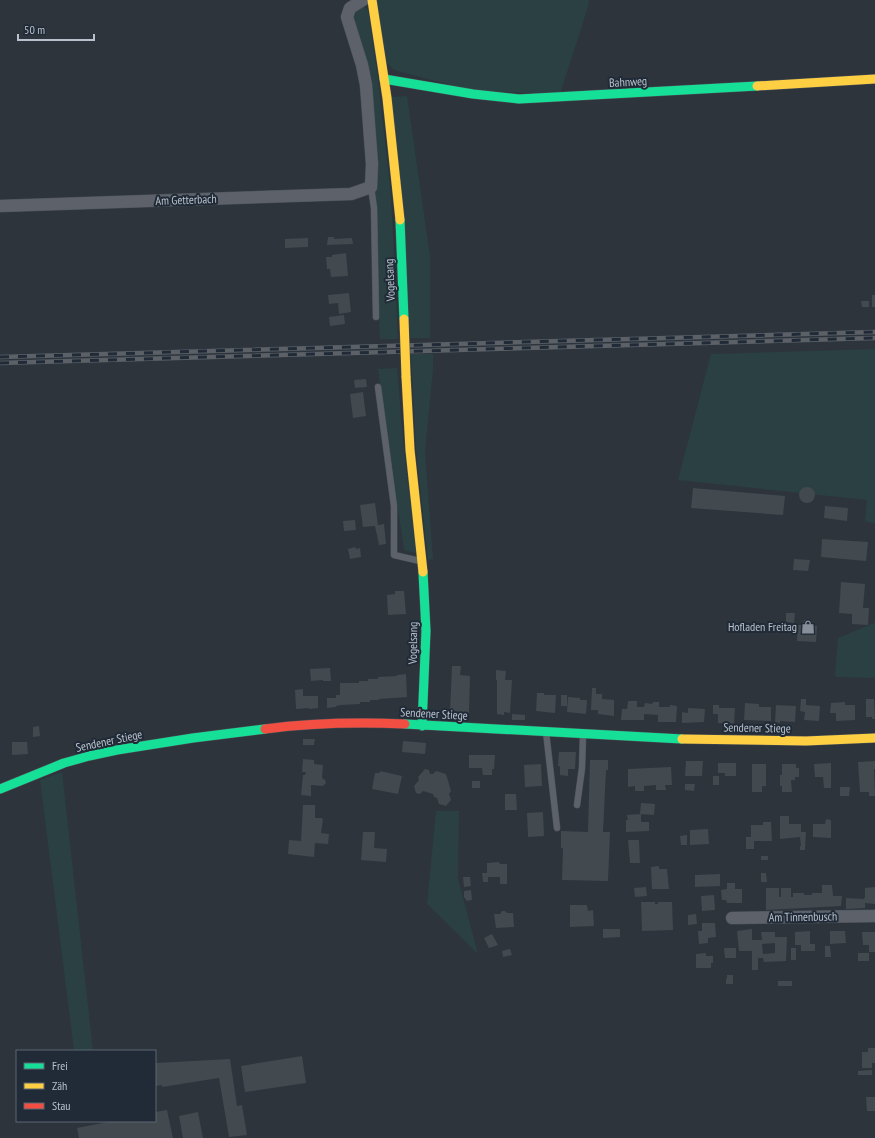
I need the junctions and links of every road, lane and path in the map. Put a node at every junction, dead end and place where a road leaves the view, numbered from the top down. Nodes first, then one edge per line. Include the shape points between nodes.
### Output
1 (363, 0) edge
2 (372, 0) edge
3 (384, 79) junction
4 (875, 79) edge
5 (371, 187) junction
6 (0, 206) edge
7 (376, 317) dead end
8 (378, 387) dead end
9 (422, 561) junction
10 (422, 726) junction
11 (546, 732) junction
12 (583, 734) junction
13 (875, 738) edge
14 (0, 789) edge
15 (577, 805) dead end
16 (556, 828) dead end
17 (875, 916) edge
18 (732, 918) dead end

1 - 5 street via 350,8 347,17 366,85 372,164
2 - 3 street, Vogelsang
3 - 4 street, Bahnweg via 473,94 519,98
3 - 9 street, Vogelsang, bridge via 400,218 410,450
5 - 6 street, Am Getterbach via 351,194
5 - 7 lane via 374,208
8 - 9 lane via 394,506 394,555
9 - 10 street, Vogelsang via 426,631
10 - 11 street, Sendener Stiege
10 - 14 street, Sendener Stiege via 357,722 295,725 152,744 64,763
11 - 12 street, Sendener Stiege
11 - 16 lane
12 - 13 street, Sendener Stiege via 675,739 806,741
12 - 15 lane
17 - 18 street, Am Tinnenbusch

